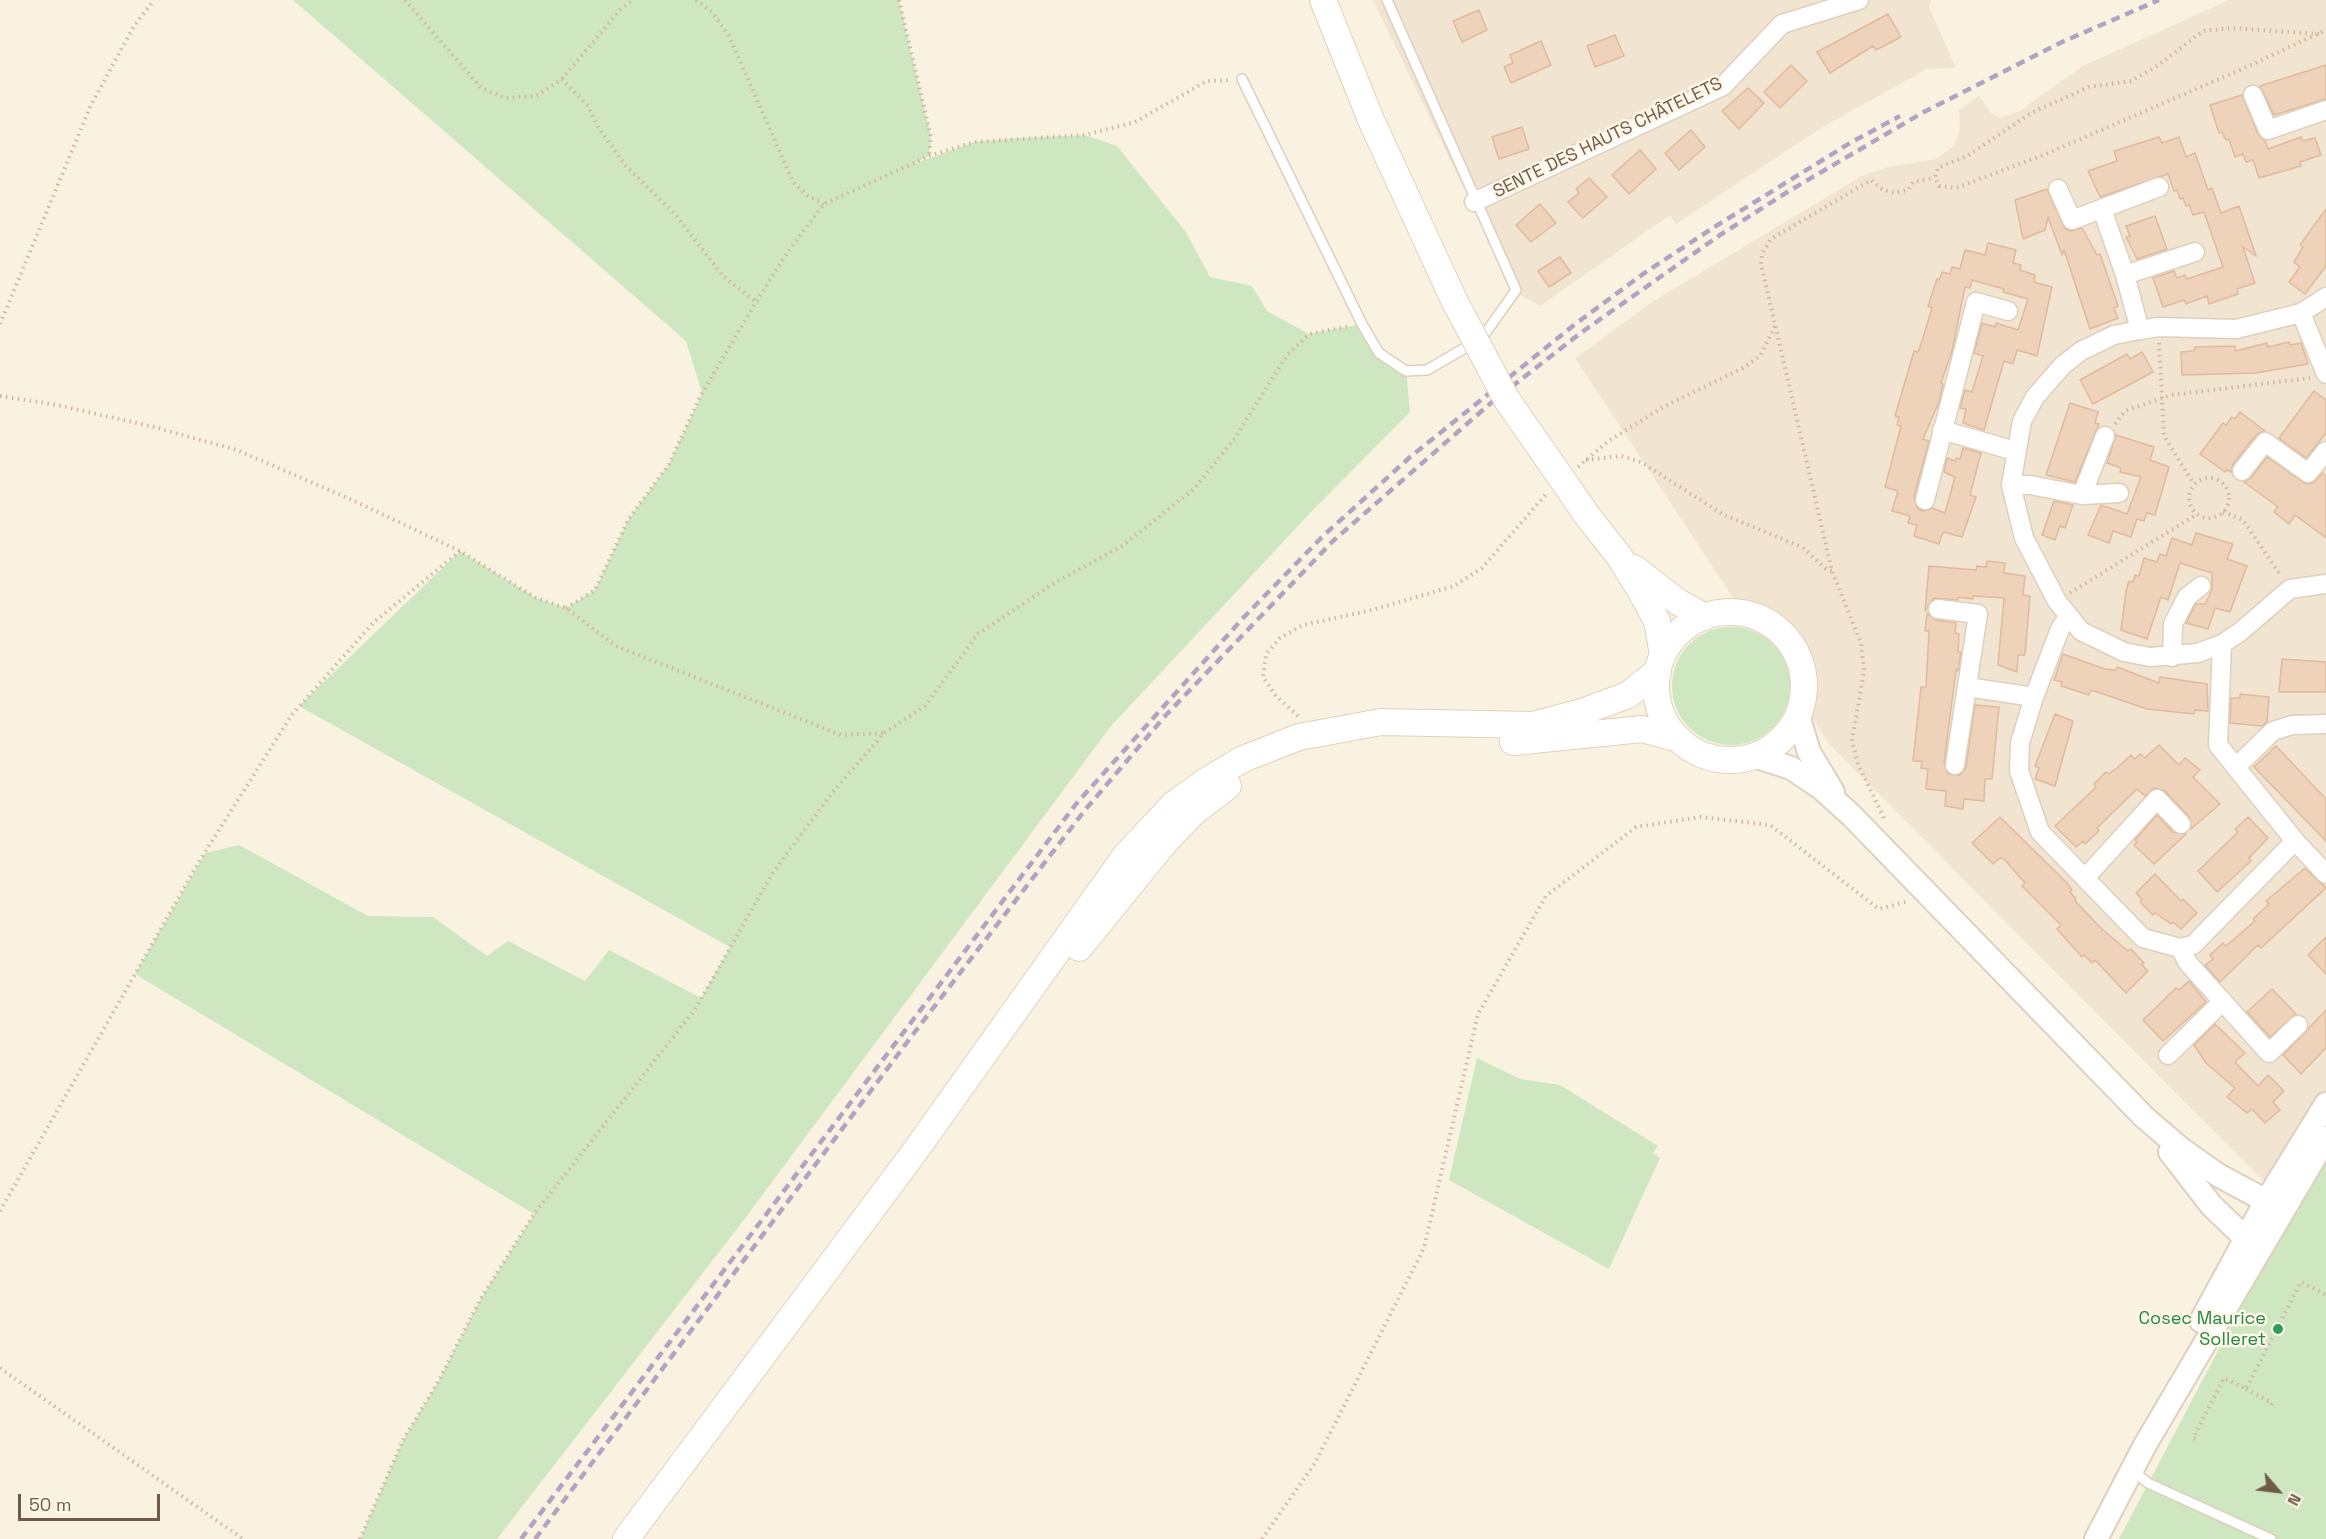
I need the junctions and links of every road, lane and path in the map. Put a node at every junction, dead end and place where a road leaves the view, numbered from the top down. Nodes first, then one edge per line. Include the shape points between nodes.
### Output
1 (154, 0) edge
2 (405, 0) edge
3 (633, 0) edge
4 (696, 0) edge
5 (899, 0) edge
6 (1323, 0) edge
7 (1387, 0) edge
8 (1859, 0) edge
9 (2326, 30) edge
10 (2319, 34) junction
11 (562, 79) junction
12 (1242, 79) joint
13 (2253, 95) dead end
14 (2325, 114) edge
15 (929, 156) junction
16 (1935, 178) junction
17 (2159, 188) dead end
18 (2058, 189) dead end
19 (1474, 202) junction
20 (824, 204) junction
21 (2102, 209) junction
22 (2195, 252) dead end
23 (2125, 275) junction
24 (2326, 297) edge
25 (756, 302) junction
26 (2008, 311) dead end
27 (2301, 313) junction
28 (0, 324) edge
29 (1362, 324) junction
30 (1775, 325) junction
31 (2149, 329) junction
32 (2320, 376) edge
33 (0, 396) edge
34 (2163, 398) junction
35 (1942, 430) junction
36 (2105, 436) joint
37 (2015, 451) junction
38 (2326, 451) edge
39 (1586, 460) junction
40 (2242, 471) dead end
41 (1570, 473) dead end
42 (2194, 484) junction
43 (2011, 485) junction
44 (1554, 487) dead end
45 (2119, 493) dead end
46 (2082, 495) junction
47 (1924, 500) dead end
48 (2223, 512) junction
49 (2197, 514) junction
50 (460, 551) junction
51 (1619, 556) junction
52 (1832, 571) junction
53 (2326, 584) edge
54 (2201, 586) dead end
55 (2290, 589) junction
56 (2057, 601) junction
57 (566, 608) junction
58 (1938, 609) dead end
59 (1705, 617) junction
60 (2068, 617) junction
61 (2222, 644) junction
62 (2172, 657) junction
63 (1661, 663) junction
64 (1967, 687) junction
65 (2034, 697) junction
66 (1294, 714) dead end
67 (1798, 715) junction
68 (2326, 724) edge
69 (884, 733) junction
70 (1679, 739) junction
71 (1754, 756) junction
72 (1955, 765) dead end
73 (2236, 767) junction
74 (1851, 815) junction
75 (2181, 824) dead end
76 (1888, 826) dead end
77 (2295, 840) junction
78 (2326, 874) edge
79 (2085, 878) junction
80 (1930, 896) junction
81 (2180, 948) junction
82 (2223, 1002) junction
83 (2298, 1025) dead end
84 (2168, 1055) dead end
85 (2326, 1104) edge
86 (2144, 1116) junction
87 (2326, 1138) edge
88 (913, 1154) junction
89 (2275, 1206) junction
90 (0, 1211) edge
91 (2253, 1243) junction
92 (2326, 1296) edge
93 (0, 1368) edge
94 (2246, 1389) junction
95 (2270, 1407) dead end
96 (2195, 1439) dead end
97 (2132, 1470) junction
98 (243, 1539) edge
99 (360, 1539) edge
100 (626, 1539) edge
101 (1262, 1539) edge
102 (2096, 1539) edge
103 (2271, 1539) edge

1 - 28 path via 134,26 91,105
2 - 11 path via 481,88 506,98 536,96
3 - 11 path
4 - 20 path via 712,12 729,36 793,182
5 - 15 path via 931,137
6 - 51 main road, bridge via 1379,140 1454,300 1508,400
7 - 19 lane
8 - 19 street, SENTE DES HAUTS CHÂTELETS via 1782,24 1723,86
9 - 10 path
10 - 16 path via 2046,154 1956,188 1939,186
10 - 16 path via 2231,28 2203,31 2131,81 2088,87 2033,112 1967,156 1938,168
11 - 25 path via 588,106 599,129 626,166 675,214 723,276
12 - 15 path via 1207,81 1135,122 1095,132 974,142
12 - 29 lane
13 - 14 street via 2268,130
15 - 20 path
16 - 30 path via 1913,182 1908,189 1894,193 1871,180 1771,239 1761,264
17 - 21 street
18 - 21 street via 2072,220
19 - 29 lane via 1516,291 1482,338 1427,370 1406,371 1379,353
20 - 25 path
21 - 23 street
22 - 23 street
23 - 31 street
24 - 27 street
25 - 57 path via 702,393 669,464 628,520 595,590
26 - 35 street via 1976,302
27 - 31 street via 2236,329
27 - 32 street
29 - 69 path via 1309,334 1287,355 1235,438 1194,489 1122,546 1051,585 978,634 925,706
30 - 39 path via 1760,356 1663,407
30 - 52 path
31 - 34 path
31 - 37 street via 2114,335 2063,365 2035,397 2022,421
32 - 34 path
33 - 50 path via 150,426 237,450
34 - 36 path via 2125,411
34 - 42 path via 2164,436
35 - 37 street
35 - 47 street
36 - 46 street
37 - 43 street
38 - 40 street via 2308,473 2265,442
39 - 41 path
39 - 52 path via 1621,456 1641,462 1724,515 1802,547
42 - 48 path via 2212,478 2223,483 2229,495
42 - 49 path via 2189,503
43 - 46 street
43 - 56 street via 2024,538
44 - 66 path via 1482,568 1454,586 1303,625 1280,638 1266,654 1263,677
45 - 46 street
48 - 49 path via 2210,518
48 - 55 path via 2243,520
49 - 56 path
50 - 57 path via 536,598
50 - 90 path via 374,622 291,716 200,860
51 - 59 main road via 1670,596
51 - 63 main road via 1657,621
52 - 76 path via 1861,643 1864,671 1852,741 1858,764
53 - 55 street
54 - 62 street via 2187,597 2173,624
55 - 61 street
56 - 60 street
57 - 69 path via 616,646 672,670 841,735
58 - 64 street via 1978,614
59 - 63 main road via 1680,632
59 - 67 main road via 1724,612 1744,613 1768,622 1784,635 1804,676
60 - 62 street via 2081,631 2124,652
60 - 65 street
61 - 62 street
61 - 73 street via 2218,745
63 - 70 main road via 1659,705
63 - 88 main road via 1628,695 1550,722 1508,726 1397,722 1341,727 1261,750 1206,781 1156,821 1126,855
64 - 65 street
64 - 72 street
65 - 79 street via 2020,743 2019,771 2040,832
67 - 71 main road via 1780,740
67 - 74 street via 1809,752
68 - 73 street via 2292,725 2273,731
69 - 99 path via 831,794 772,874 696,1008 534,1214 480,1300 403,1440
70 - 71 main road via 1691,749 1712,757 1733,760
70 - 88 main road via 1642,729 1527,742 1418,737 1359,739 1298,752 1240,778 1206,802 1165,842
71 - 74 street via 1791,768
73 - 77 street
74 - 80 street
75 - 79 street via 2157,799
77 - 78 street
77 - 81 street via 2193,945
79 - 81 street via 2143,938
80 - 86 street
80 - 101 path via 1879,909 1770,825 1700,817 1636,827 1546,896 1478,1014 1424,1248 1315,1463
81 - 82 street via 2188,963
82 - 83 street via 2269,1053
82 - 84 street
85 - 89 street
86 - 89 street via 2196,1161
86 - 91 street via 2211,1204
87 - 89 street
88 - 100 main road
89 - 91 street
91 - 97 street via 2180,1362
92 - 94 path via 2301,1282
93 - 98 path
94 - 95 path via 2272,1403
94 - 96 path via 2224,1378
97 - 102 street
97 - 103 lane via 2148,1483

